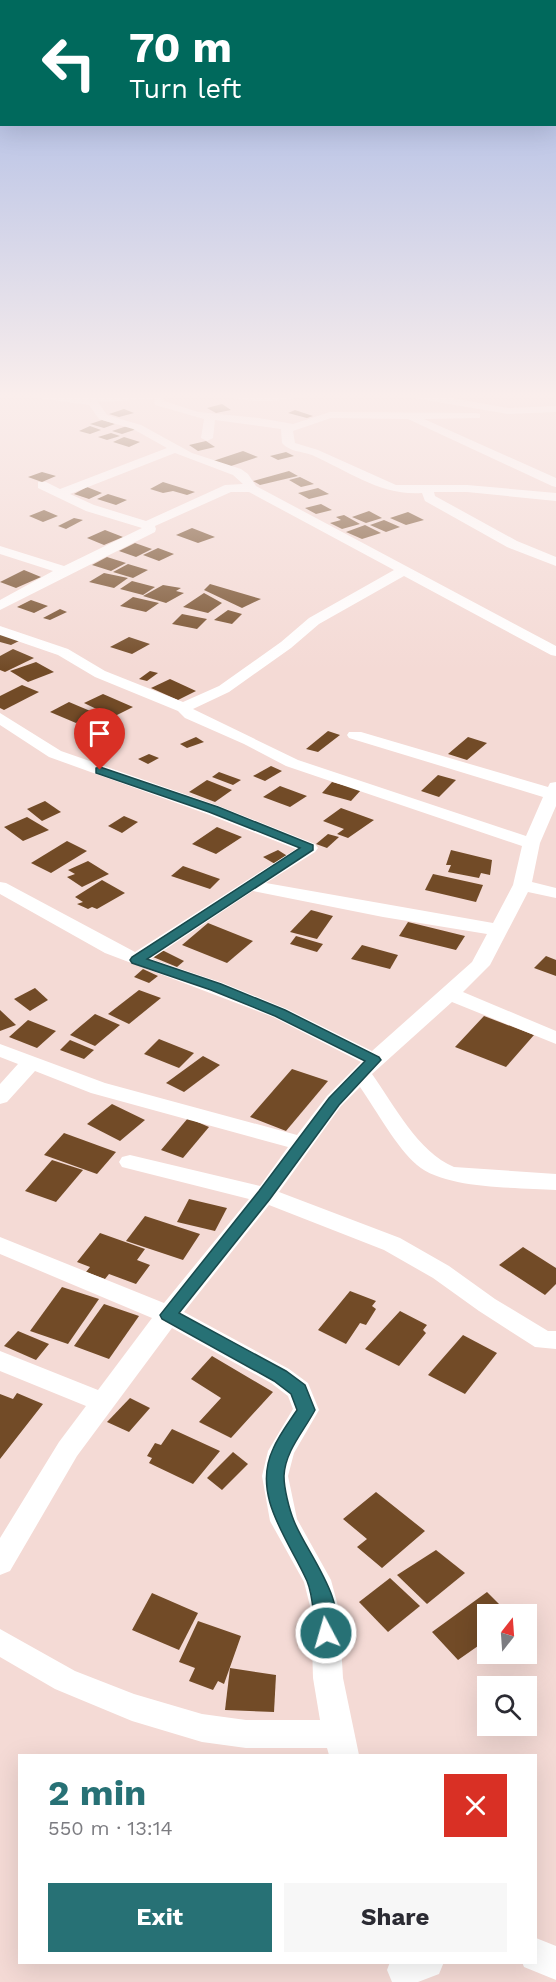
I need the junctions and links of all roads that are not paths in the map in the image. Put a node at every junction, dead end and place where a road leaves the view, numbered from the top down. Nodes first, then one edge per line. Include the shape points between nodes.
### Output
1 (81, 484) edge
2 (249, 484) edge
3 (385, 484) edge
4 (42, 485) dead end
5 (251, 488) junction
6 (428, 491) junction
7 (58, 494) junction
8 (556, 497) edge
9 (147, 525) junction
10 (0, 550) edge
11 (556, 562) edge
12 (405, 570) junction
13 (67, 571) junction
14 (0, 606) edge
15 (0, 630) edge
16 (556, 652) edge
17 (183, 708) junction
18 (0, 718) edge
19 (355, 735) dead end
20 (554, 790) edge
21 (531, 843) junction
22 (250, 885) junction
23 (522, 885) junction
24 (0, 887) edge
25 (556, 893) edge
26 (499, 930) junction
27 (136, 960) junction
28 (450, 994) junction
29 (556, 1038) edge
30 (0, 1050) edge
31 (31, 1063) junction
32 (367, 1067) junction
33 (0, 1097) edge
34 (302, 1144) junction
35 (130, 1162) dead end
36 (556, 1182) edge
37 (265, 1195) junction
38 (0, 1245) edge
39 (168, 1315) junction
40 (556, 1340) edge
41 (0, 1361) edge
42 (103, 1402) junction
43 (0, 1563) edge
44 (0, 1642) edge
45 (341, 1745) edge
46 (537, 1956) edge
47 (556, 1963) edge

1 - 7 street
2 - 5 street
3 - 6 street
4 - 7 street
5 - 9 street via 230,488
5 - 12 street
6 - 8 street via 453,488
6 - 11 street via 429,498 436,502 512,544
7 - 9 street
9 - 13 street via 150,530
10 - 13 street
12 - 16 street
12 - 17 street via 314,621 224,689
13 - 14 street
15 - 17 street via 63,652 100,674
17 - 21 street via 190,715 292,763
18 - 22 street via 55,754 309,848
19 - 20 street
20 - 21 street
21 - 23 street
22 - 26 street
22 - 27 street
23 - 25 street
23 - 26 street
24 - 27 street
26 - 28 street via 480,964
27 - 32 street via 280,1013
28 - 29 street
28 - 32 street
30 - 31 street
31 - 33 street
31 - 34 street via 98,1088
32 - 34 street via 334,1101
32 - 36 street via 416,1151 436,1168 452,1174
34 - 37 street
35 - 37 street
37 - 39 street
37 - 40 street via 392,1245 441,1272 544,1340
38 - 39 street
39 - 42 street
39 - 45 street via 299,1390 306,1410 281,1451 275,1476 284,1521 316,1581 325,1610 328,1677
41 - 42 street
42 - 43 street via 68,1449
44 - 45 street via 65,1680 132,1707 202,1728
46 - 47 street

